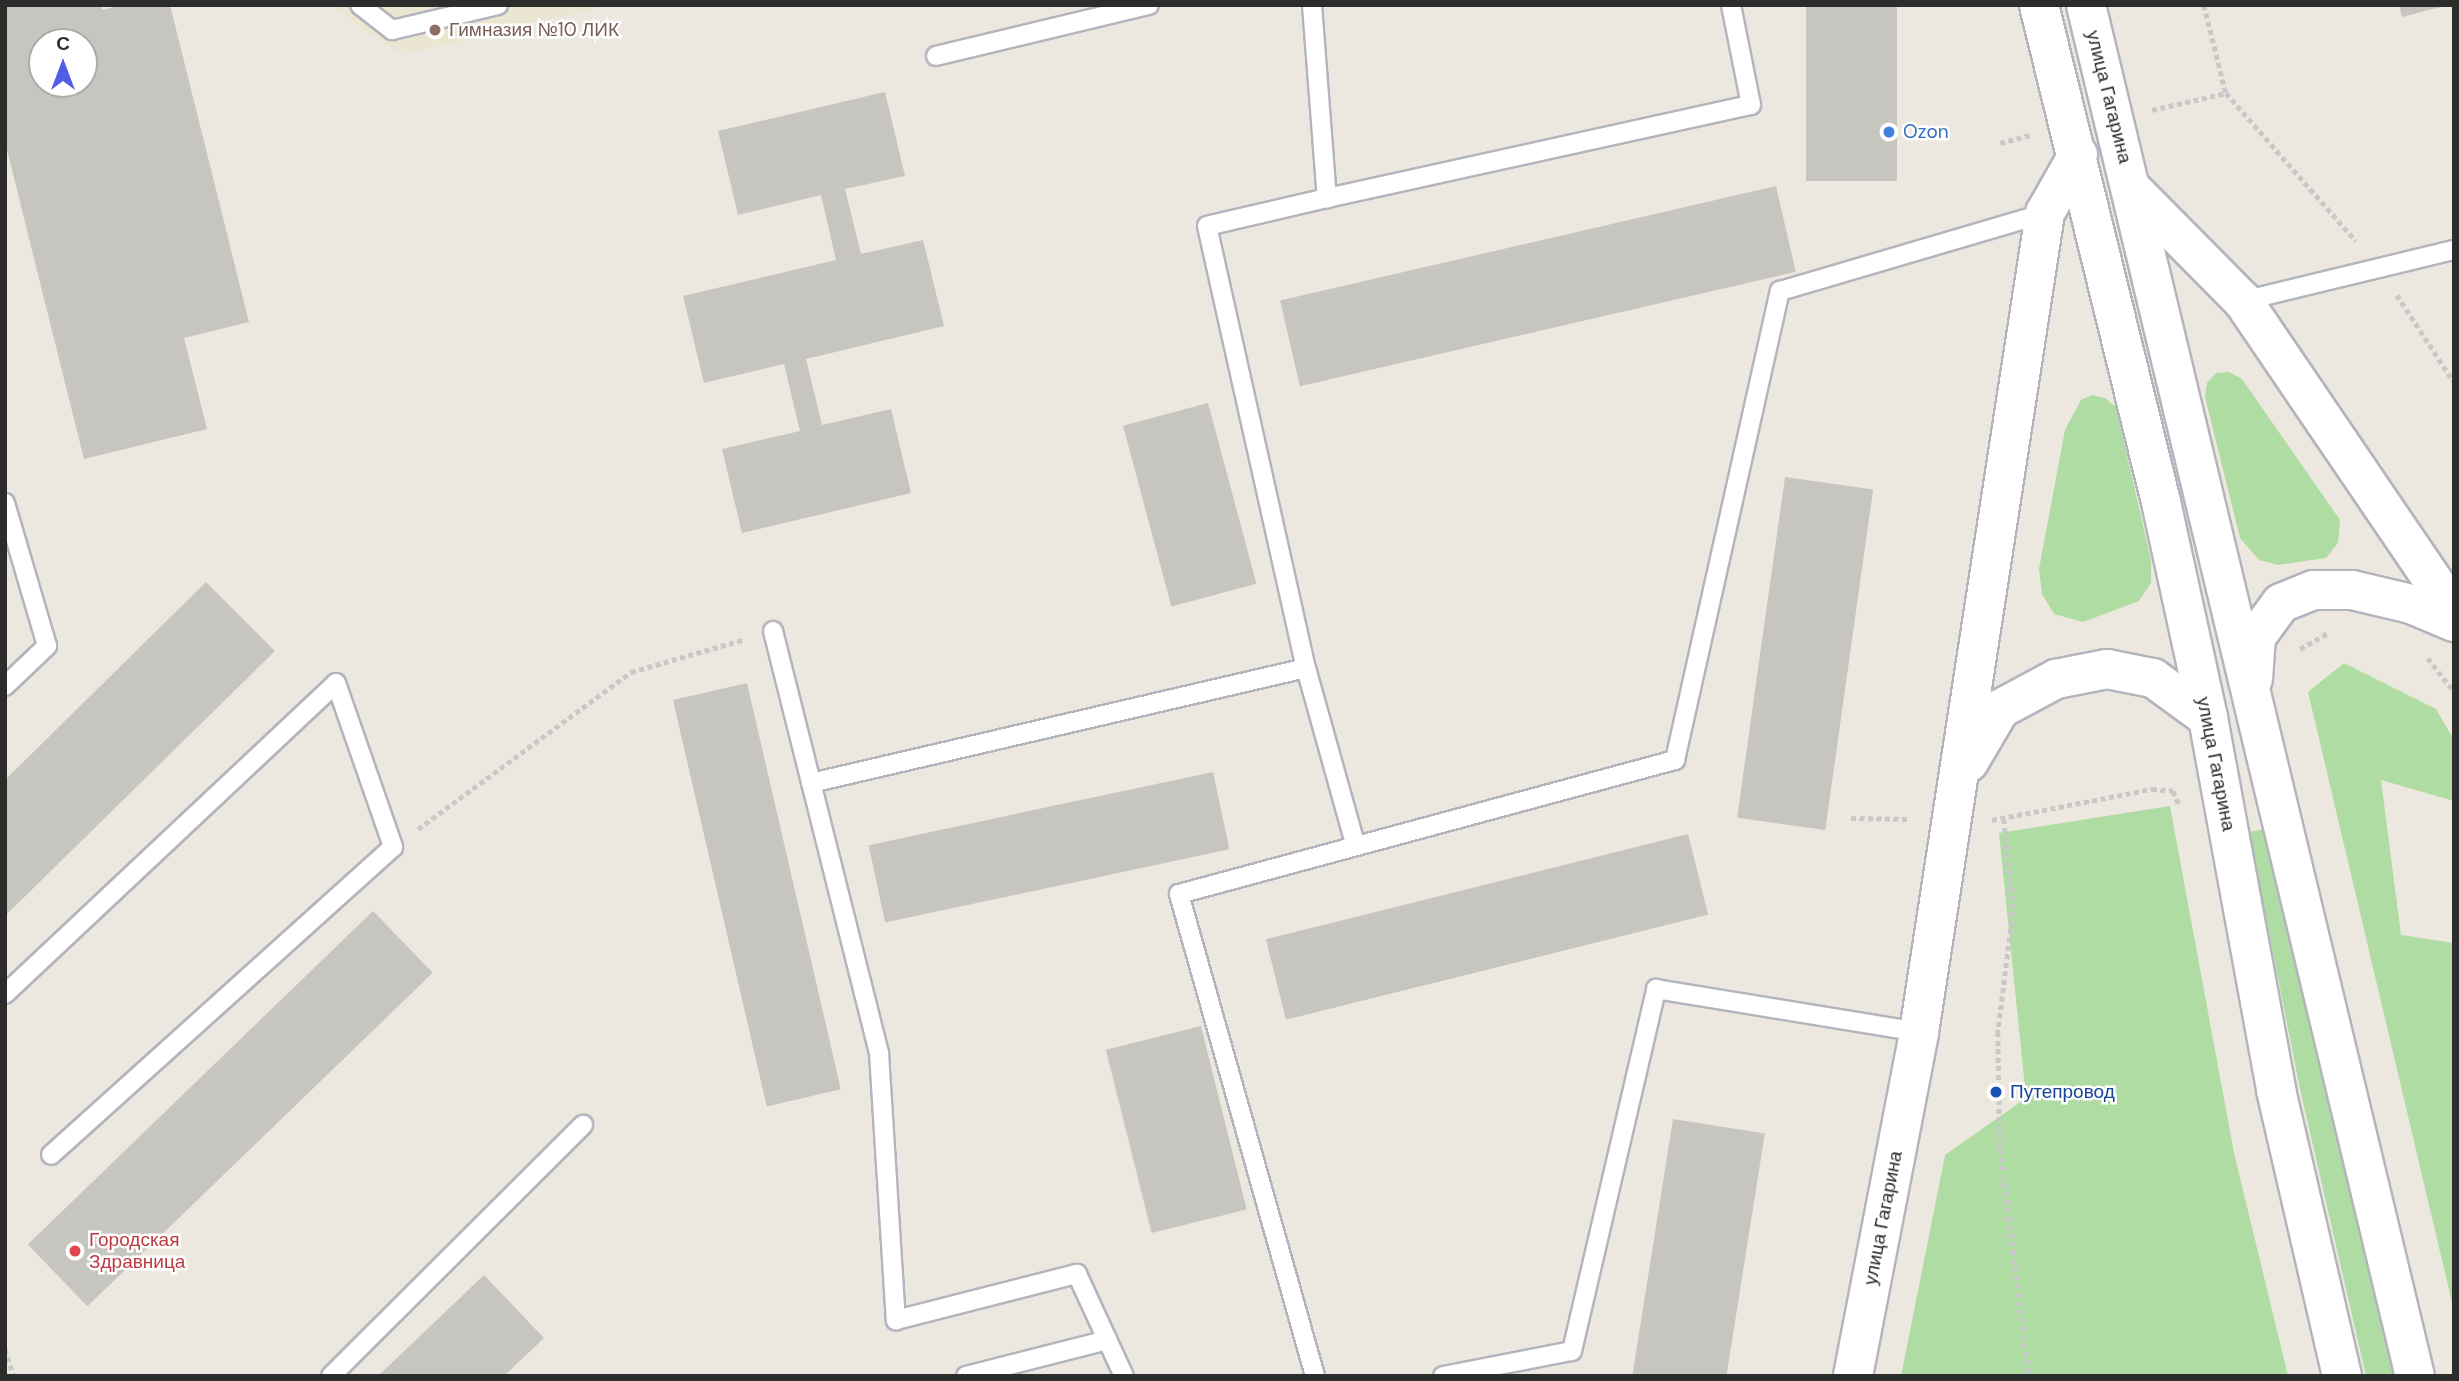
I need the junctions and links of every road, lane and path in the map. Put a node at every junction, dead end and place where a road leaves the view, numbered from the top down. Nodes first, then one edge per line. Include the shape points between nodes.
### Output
1 (360, 5) edge
2 (498, 5) edge
3 (1149, 5) edge
4 (1312, 5) edge
5 (1731, 5) edge
6 (2039, 5) edge
7 (2086, 5) edge
8 (2204, 5) edge
9 (936, 56) dead end
10 (2078, 155) junction
11 (2132, 189) junction
12 (1328, 198) junction
13 (2045, 213) junction
14 (2454, 250) edge
15 (2380, 268) junction
16 (2243, 301) junction
17 (2454, 382) edge
18 (5, 503) edge
19 (2454, 612) edge
20 (2454, 622) edge
21 (2333, 630) dead end
22 (773, 631) joint
23 (2423, 653) dead end
24 (2291, 655) dead end
25 (1306, 668) junction
26 (2451, 683) edge
27 (5, 686) edge
28 (2454, 692) edge
29 (2250, 702) junction
30 (2208, 718) junction
31 (1959, 779) junction
32 (811, 783) junction
33 (2182, 811) dead end
34 (1355, 843) junction
35 (393, 847) junction
36 (5, 994) edge
37 (1919, 1032) junction
38 (583, 1125) dead end
39 (51, 1155) dead end
40 (1107, 1340) junction
41 (5, 1349) edge
42 (13, 1376) edge
43 (331, 1376) edge
44 (966, 1376) edge
45 (1124, 1376) edge
46 (1315, 1376) edge
47 (1443, 1376) edge
48 (1853, 1376) edge
49 (2029, 1376) edge
50 (2342, 1376) edge
51 (2415, 1376) edge

1 - 2 lane via 392,30
3 - 9 lane
4 - 12 lane
5 - 12 lane via 1751,105
6 - 10 main road, улица Гагарина
7 - 11 main road, улица Гагарина
8 - 15 path via 2226,93
10 - 13 main road, улица Гагарина
10 - 30 main road, улица Гагарина
11 - 16 main road, улица Гагарина
11 - 29 main road, улица Гагарина
12 - 25 lane via 1208,226
13 - 31 main road, улица Гагарина
13 - 34 lane via 1780,291 1675,760
14 - 15 lane
15 - 16 lane
15 - 17 path
16 - 19 main road, улица Гагарина
18 - 27 lane via 47,646
20 - 29 main road via 2411,604 2352,590 2303,594 2281,603 2256,638
21 - 24 path
22 - 32 lane
22 - 35 path via 631,672
23 - 26 path
25 - 32 lane
25 - 34 lane
26 - 28 path
29 - 51 main road, улица Гагарина
30 - 31 main road via 2153,678 2107,669 2056,679 2000,709
30 - 50 main road, улица Гагарина via 2276,1090
31 - 37 main road, улица Гагарина
32 - 40 lane via 879,1053 896,1320 1077,1274
33 - 49 path via 2173,791 2151,789 2004,819 2012,912 1998,1032 2000,1149
34 - 46 lane via 1179,894
35 - 36 lane via 336,683
35 - 39 lane
37 - 47 lane via 1656,989 1572,1351
37 - 48 main road, улица Гагарина
38 - 43 lane
40 - 44 lane
40 - 45 lane
41 - 42 path

